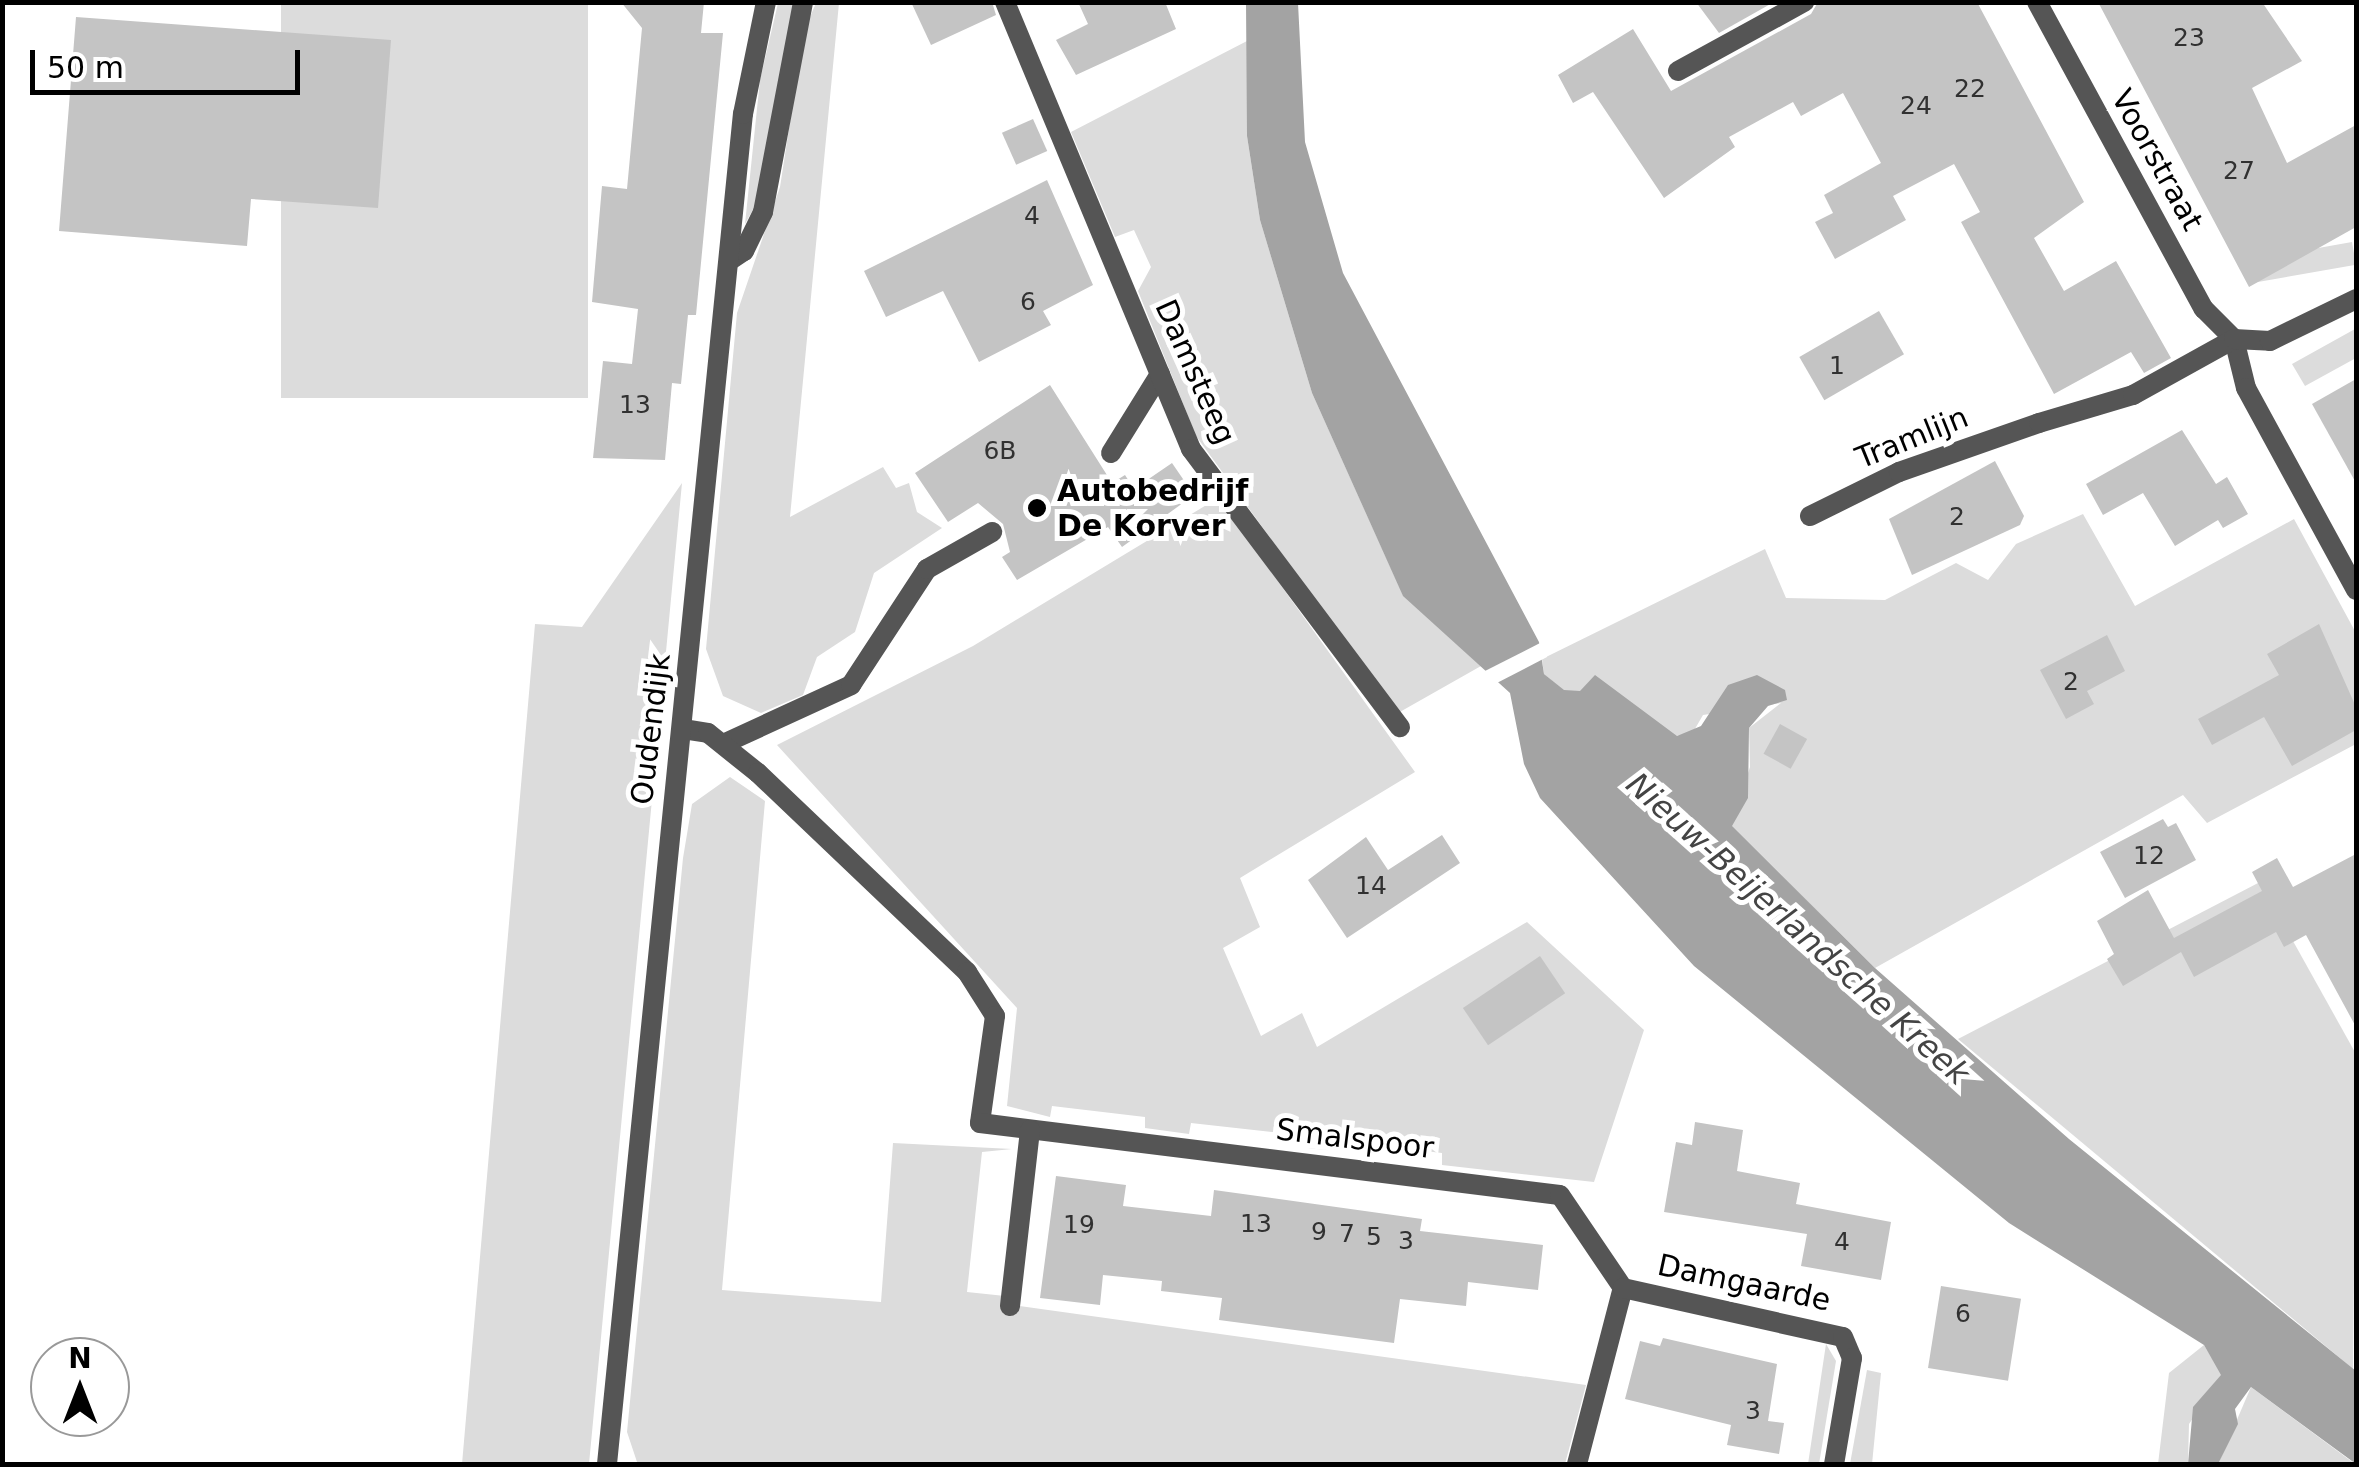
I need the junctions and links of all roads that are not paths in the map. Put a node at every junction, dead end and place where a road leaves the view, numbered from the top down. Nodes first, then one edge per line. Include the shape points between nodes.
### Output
1 (766, 2) edge
2 (803, 2) edge
3 (1005, 2) edge
4 (1804, 2) edge
5 (2042, 4) edge
6 (1678, 72) dead end
7 (729, 261) junction
8 (2356, 299) edge
9 (2234, 339) junction
10 (1160, 374) junction
11 (1111, 453) dead end
12 (1810, 516) dead end
13 (992, 532) dead end
14 (2356, 590) edge
15 (1400, 726) dead end
16 (683, 729) junction
17 (723, 744) junction
18 (1030, 1130) junction
19 (1623, 1288) junction
20 (1010, 1306) dead end
21 (606, 1464) edge
22 (1576, 1464) edge
23 (1834, 1464) edge

1 - 7 street, Oudendijk via 744,114
2 - 7 street via 763,212 744,250
3 - 10 street, Damsteeg
4 - 6 street
5 - 9 street, Voorstraat via 2204,310
7 - 16 street, Oudendijk
8 - 9 street via 2270,341
9 - 12 street, Tramlijn via 2133,395 1899,472
9 - 14 street via 2246,388
10 - 11 street
10 - 15 street, Damsteeg via 1191,450
13 - 17 street via 927,569 851,684
16 - 17 street, Smalspoor
16 - 21 street, Oudendijk
17 - 18 street, Smalspoor via 967,972 995,1016 980,1123
18 - 19 street, Smalspoor via 1560,1196
18 - 20 street
19 - 22 street, Damgaarde
19 - 23 street, Damgaarde via 1843,1337 1852,1358

